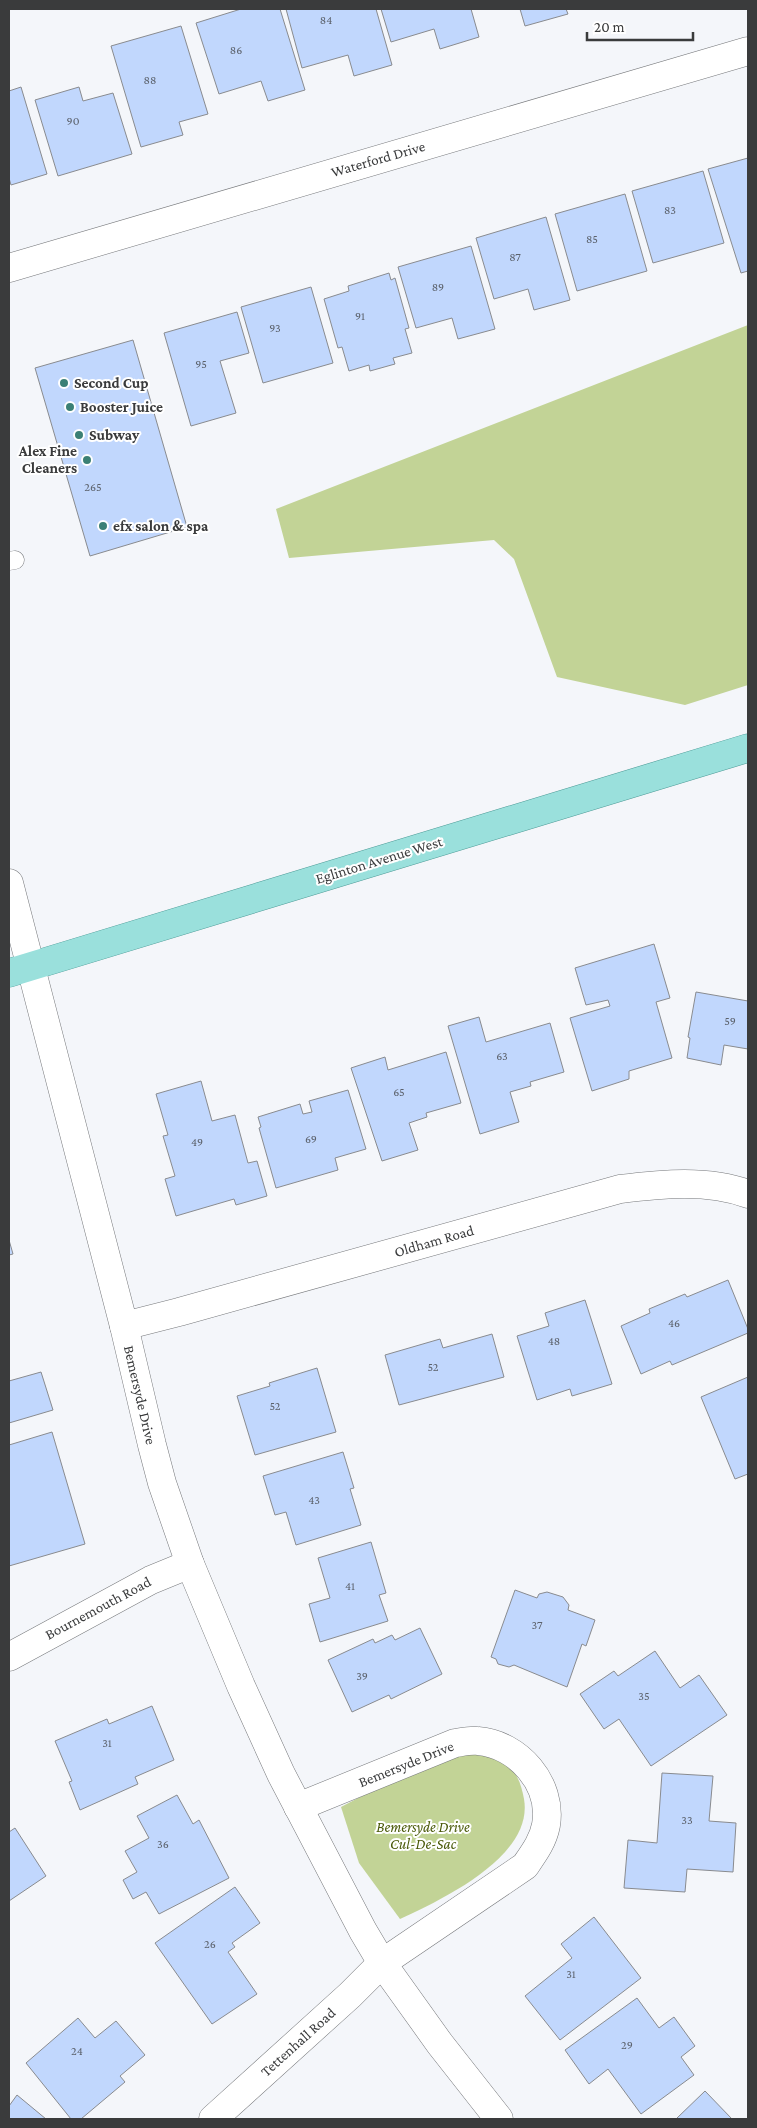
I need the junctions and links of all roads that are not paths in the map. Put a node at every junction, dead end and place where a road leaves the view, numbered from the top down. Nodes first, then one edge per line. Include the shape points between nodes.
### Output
1 (748, 51) edge
2 (9, 268) edge
3 (748, 748) edge
4 (9, 883) edge
5 (19, 970) edge
6 (748, 1194) edge
7 (124, 1326) junction
8 (190, 1564) junction
9 (9, 1657) edge
10 (298, 1807) junction
11 (382, 1963) junction
12 (213, 2119) edge
13 (499, 2119) edge

1 - 2 street, Waterford Drive
3 - 5 main road, Eglinton Avenue West
4 - 5 street, Bemersyde Drive
5 - 7 street, Bemersyde Drive
6 - 7 street, Oldham Road via 700,1185 662,1184 620,1189
7 - 8 street, Bemersyde Drive via 162,1483
8 - 9 street, Bournemouth Road via 151,1580
8 - 10 street, Bemersyde Drive via 241,1686
10 - 11 street, Bemersyde Drive
10 - 11 street, Bemersyde Drive via 455,1742 479,1741 502,1747 522,1759 537,1778 545,1800 546,1824 539,1847 525,1866
11 - 12 street, Tettenhall Road
11 - 13 street, Bemersyde Drive

